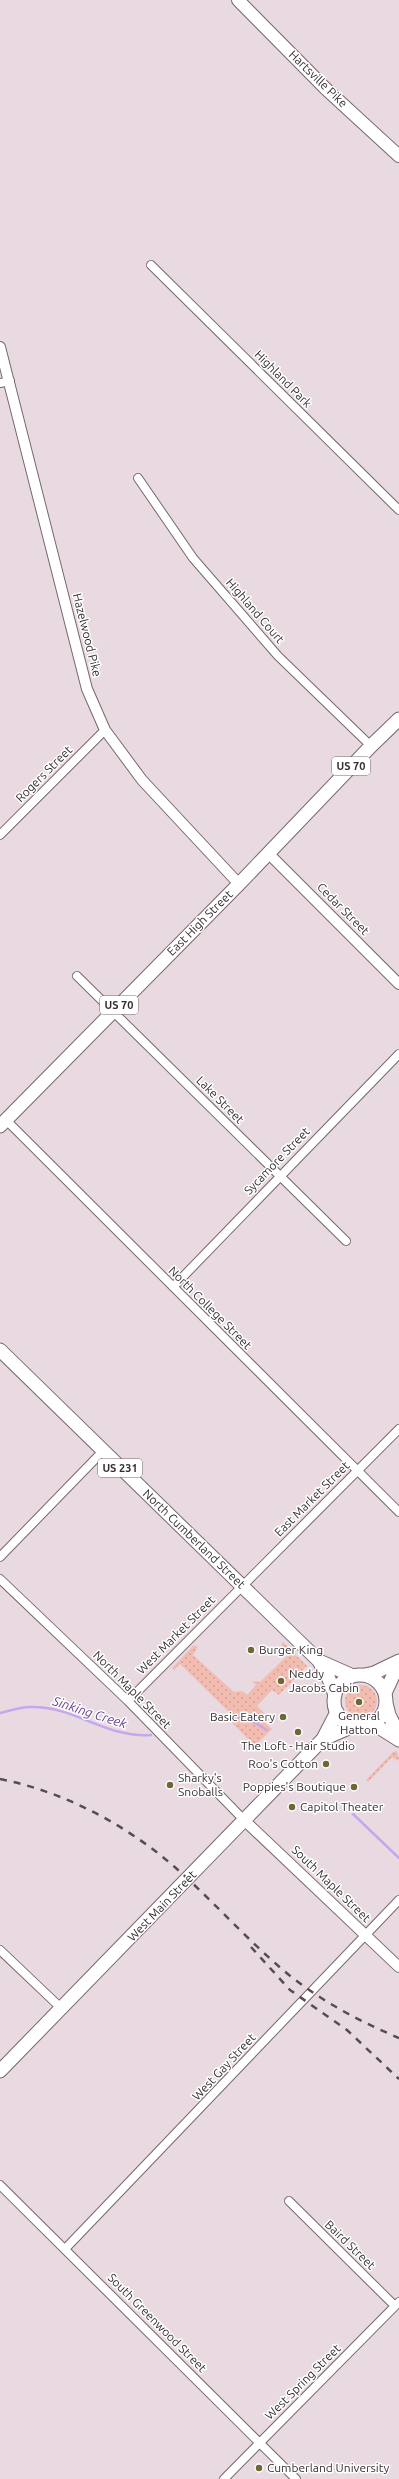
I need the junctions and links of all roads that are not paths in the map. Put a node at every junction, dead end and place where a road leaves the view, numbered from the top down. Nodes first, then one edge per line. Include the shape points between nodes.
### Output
1 (238, 0) edge
2 (399, 156) edge
3 (151, 265) dead end
4 (0, 347) edge
5 (5, 382) edge
6 (138, 478) dead end
7 (399, 510) edge
8 (399, 719) edge
9 (105, 730) junction
10 (371, 746) junction
11 (0, 835) edge
12 (268, 853) junction
13 (239, 884) junction
14 (77, 976) dead end
15 (399, 984) edge
16 (113, 1011) junction
17 (399, 1054) edge
18 (3, 1123) edge
19 (279, 1176) junction
20 (346, 1241) dead end
21 (173, 1287) junction
22 (0, 1350) edge
23 (399, 1429) edge
24 (103, 1451) junction
25 (357, 1471) junction
26 (399, 1512) edge
27 (0, 1557) edge
28 (0, 1579) edge
29 (242, 1585) junction
30 (319, 1661) junction
31 (399, 1662) edge
32 (359, 1676) junction
33 (335, 1695) junction
34 (386, 1698) junction
35 (128, 1701) junction
36 (337, 1712) junction
37 (353, 1726) junction
38 (367, 1726) junction
39 (399, 1735) edge
40 (323, 1739) junction
41 (399, 1740) edge
42 (244, 1820) junction
43 (399, 1900) edge
44 (366, 1935) junction
45 (0, 1950) edge
46 (399, 1967) edge
47 (61, 2008) junction
48 (0, 2071) edge
49 (0, 2185) edge
50 (288, 2201) dead end
51 (65, 2250) junction
52 (397, 2304) edge
53 (259, 2443) junction
54 (224, 2479) edge
55 (296, 2479) edge

1 - 2 main road, Hartsville Pike via 326,89
3 - 7 street, Highland Park
4 - 5 street, Hazelwood Pike
5 - 9 street, Hazelwood Pike via 87,689
6 - 10 street, Highland Court via 193,558 278,656
8 - 10 main road, East High Street / US 70
9 - 11 street, Rogers Street
9 - 13 street, Hazelwood Pike via 142,780
10 - 12 main road, East High Street / US 70
12 - 13 main road, East High Street / US 70
12 - 15 street, Cedar Street
13 - 16 main road, East High Street / US 70
14 - 16 street, Lake Street
16 - 18 main road, East High Street / US 70
16 - 19 street, Lake Street
17 - 19 street, Sycamore Street
18 - 21 street, North College Street
19 - 20 street, Lake Street
19 - 21 street, Sycamore Street
21 - 25 street, North College Street
22 - 24 main road, North Cumberland Street / US 231
23 - 25 street, East Market Street
24 - 27 street
24 - 29 main road, North Cumberland Street / US 231
25 - 26 street, North College Street
25 - 29 street, East Market Street
28 - 35 street, North Maple Street
29 - 30 main road, North Cumberland Street / US 231
29 - 35 street, West Market Street
30 - 32 main road, North Cumberland Street / US 231
30 - 33 main road, North Cumberland Street / US 231
31 - 32 main road via 374,1673
31 - 34 main road
32 - 33 main road via 341,1683
32 - 34 main road, US 231 via 375,1679
33 - 36 main road, US 231
34 - 38 main road via 380,1718
34 - 39 main road via 389,1715
35 - 42 street, North Maple Street
36 - 37 main road via 343,1721
36 - 40 main road, West Main Street
37 - 38 main road
37 - 40 main road, West Main Street
38 - 41 main road via 380,1728
40 - 42 main road, West Main Street
42 - 44 street, South Maple Street
42 - 47 main road, West Main Street
43 - 44 street, West Gay Street
44 - 46 street, South Maple Street
44 - 51 street, West Gay Street
45 - 47 street
47 - 48 main road, West Main Street
49 - 51 street, South Greenwood Street
50 - 52 street, Baird Street
51 - 53 street, South Greenwood Street
52 - 53 street, West Spring Street
53 - 54 street, West Spring Street
53 - 55 street, South Greenwood Street

